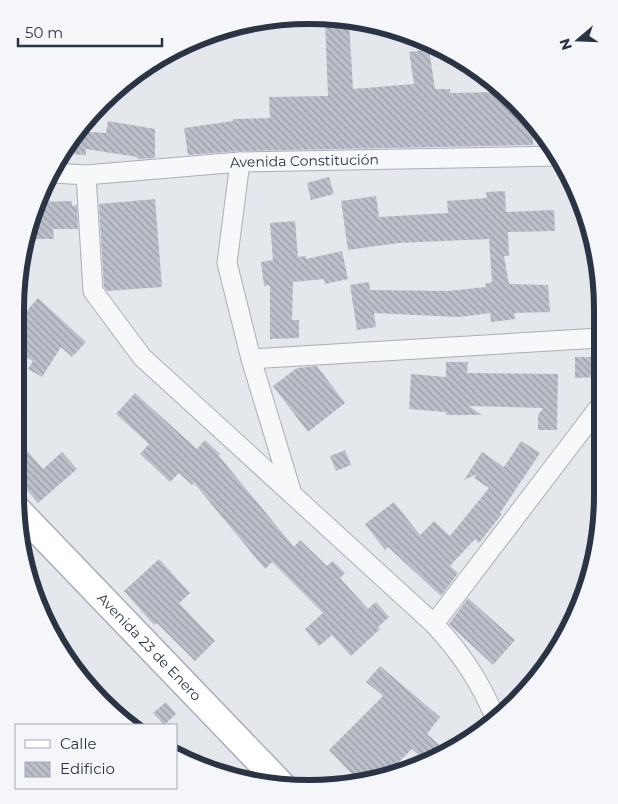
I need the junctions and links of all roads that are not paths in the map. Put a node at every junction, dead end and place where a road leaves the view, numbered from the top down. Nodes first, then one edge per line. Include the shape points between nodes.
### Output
1 (549, 156) edge
2 (240, 162) junction
3 (58, 173) edge
4 (86, 174) junction
5 (594, 338) edge
6 (251, 359) junction
7 (594, 414) edge
8 (292, 495) junction
9 (24, 517) edge
10 (434, 624) junction
11 (493, 712) edge
12 (276, 778) edge

1 - 2 street, Avenida Constitución
2 - 4 street, Avenida Constitución
2 - 6 street via 227,263
3 - 4 street, Avenida Constitución
4 - 8 street via 94,291 142,357
5 - 6 street
6 - 8 street
7 - 10 street
8 - 10 street
9 - 12 main road, Avenida 23 de Enero
10 - 11 street via 460,653

